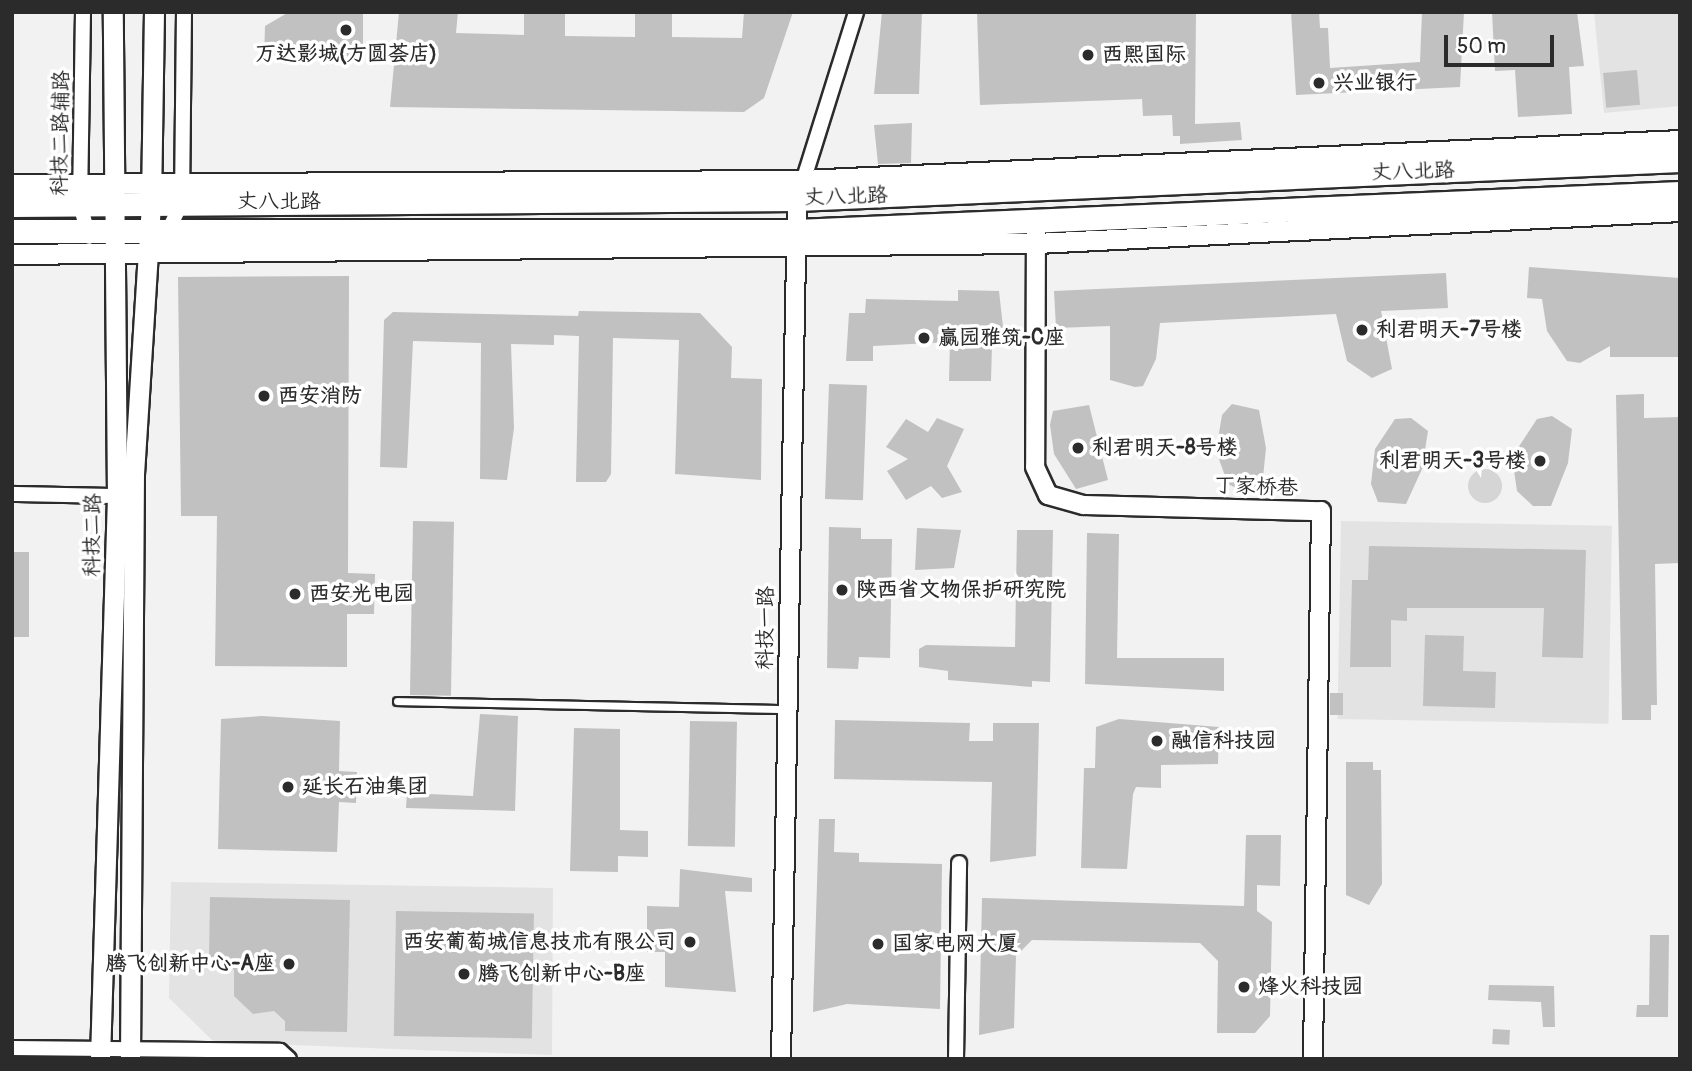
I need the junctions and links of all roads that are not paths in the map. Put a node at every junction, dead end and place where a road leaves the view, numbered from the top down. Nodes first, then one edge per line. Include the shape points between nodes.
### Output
1 (83, 12) edge
2 (113, 12) edge
3 (154, 12) edge
4 (184, 12) edge
5 (856, 12) edge
6 (1680, 140) edge
7 (1680, 160) edge
8 (12, 184) edge
9 (800, 190) junction
10 (152, 192) junction
11 (182, 192) junction
12 (1680, 193) edge
13 (80, 194) junction
14 (110, 194) junction
15 (12, 205) edge
16 (1680, 211) edge
17 (89, 230) junction
18 (116, 230) junction
19 (12, 231) edge
20 (1036, 232) junction
21 (155, 239) junction
22 (796, 240) junction
23 (12, 254) edge
24 (90, 254) junction
25 (116, 254) junction
26 (12, 494) edge
27 (117, 496) junction
28 (397, 701) dead end
29 (787, 709) junction
30 (959, 863) dead end
31 (12, 1048) edge
32 (100, 1054) edge
33 (130, 1054) edge
34 (289, 1059) edge
35 (781, 1059) edge
36 (956, 1059) edge
37 (1314, 1059) edge

1 - 13 street, 科技二路辅路
2 - 14 main road, 科技二路
3 - 10 main road, 科技二路
4 - 11 street
5 - 9 street
6 - 9 main road
7 - 9 main road, 丈八北路
8 - 13 main road
9 - 11 main road, 丈八北路
9 - 22 street, 科技一路
10 - 11 main road, 丈八北路
10 - 14 main road, 丈八北路
10 - 21 main road, 科技二路
11 - 21 street
12 - 20 main road, 丈八北路
13 - 14 main road, 丈八北路
13 - 15 main road, 丈八北路
13 - 17 street, 科技二路辅路
14 - 18 main road, 科技二路
16 - 20 main road
17 - 18 main road, 丈八北路
17 - 19 main road, 丈八北路
17 - 24 street, 科技二路辅路
18 - 21 main road, 丈八北路
18 - 25 main road, 科技二路
20 - 22 main road, 丈八北路
20 - 37 street, 丁家桥巷 via 1035,467 1048,495 1084,505 1321,511
21 - 22 main road, 丈八北路
21 - 25 main road
21 - 33 main road, 科技二路 via 134,474
22 - 29 street, 科技一路
23 - 24 main road
24 - 25 main road
25 - 27 main road, 科技二路
26 - 27 street
27 - 32 main road, 科技二路
28 - 29 lane
29 - 35 street, 科技一路
30 - 36 street
31 - 32 street
32 - 33 street
33 - 34 street via 280,1051

